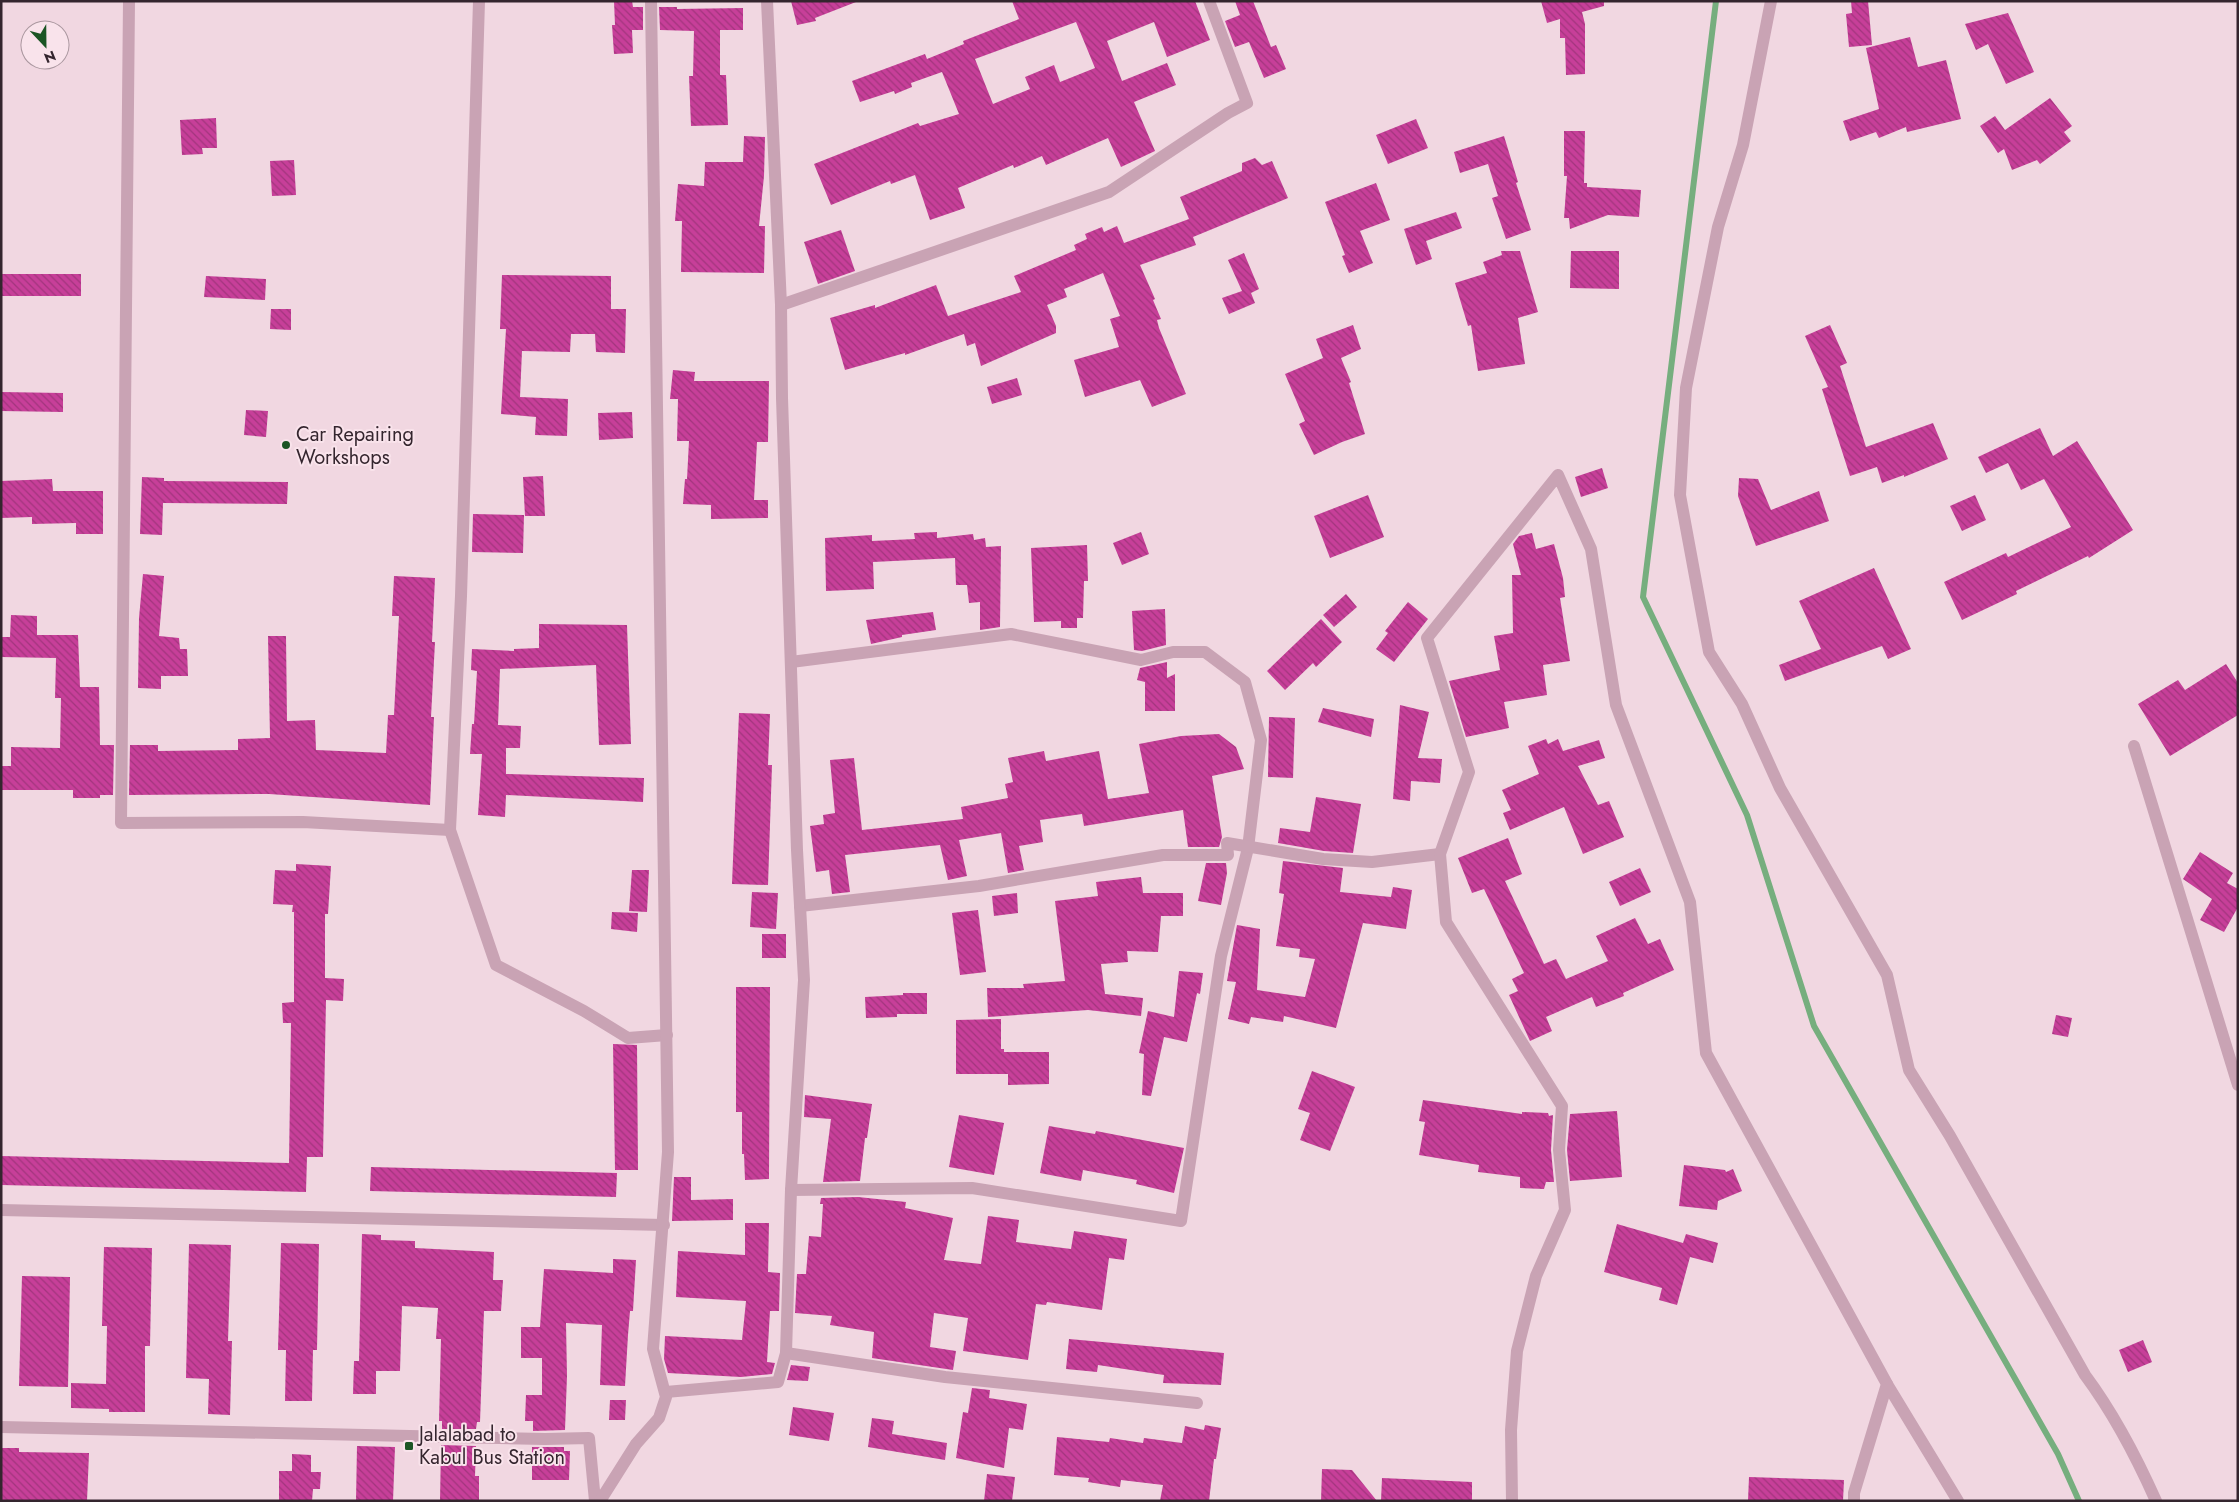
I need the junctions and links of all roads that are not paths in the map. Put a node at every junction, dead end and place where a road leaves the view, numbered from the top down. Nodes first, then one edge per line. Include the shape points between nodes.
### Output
1 (129, 1) edge
2 (479, 1) edge
3 (651, 1) edge
4 (767, 1) edge
5 (1209, 1) edge
6 (1771, 1) edge
7 (782, 305) junction
8 (791, 662) junction
9 (2134, 746) dead end
10 (450, 830) junction
11 (1248, 848) junction
12 (1440, 854) junction
13 (800, 906) junction
14 (667, 1035) junction
15 (2238, 1085) edge
16 (791, 1190) junction
17 (1, 1210) edge
18 (664, 1225) junction
19 (786, 1352) junction
20 (1887, 1384) junction
21 (666, 1392) junction
22 (1197, 1403) dead end
23 (1, 1427) edge
24 (595, 1501) edge
25 (600, 1501) edge
26 (1512, 1501) edge
27 (1854, 1501) edge
28 (1958, 1501) edge
29 (2156, 1501) edge

1 - 10 street via 121,823 303,822
2 - 10 street
3 - 14 street
4 - 7 street
5 - 7 street via 1247,103 1109,192
6 - 29 street via 1744,145 1718,227 1686,388 1680,495 1708,652 1742,704 1780,788 1887,975 1909,1070 2085,1375 2105,1402
7 - 8 street
8 - 11 street via 1011,634 1141,660 1173,652 1206,652 1245,682 1261,740
8 - 13 street
9 - 15 street
10 - 14 street via 496,964 628,1038
11 - 12 street via 1323,859 1372,862
11 - 13 street via 1228,843 1228,855 1164,854 979,886
11 - 16 street via 1221,956 1182,1222 972,1188
12 - 20 street via 1468,772 1427,638 1558,475 1591,548 1616,705 1690,902 1706,1053
12 - 26 street via 1446,922 1562,1106 1559,1150 1565,1210 1536,1276 1517,1351 1511,1430
13 - 16 street via 804,980
14 - 18 street via 668,1152
16 - 19 street
17 - 18 street
18 - 21 street via 653,1348
19 - 21 street via 778,1382
19 - 22 street via 945,1377
20 - 27 street
20 - 28 street
21 - 25 street via 659,1418 636,1444
23 - 24 street via 589,1438

